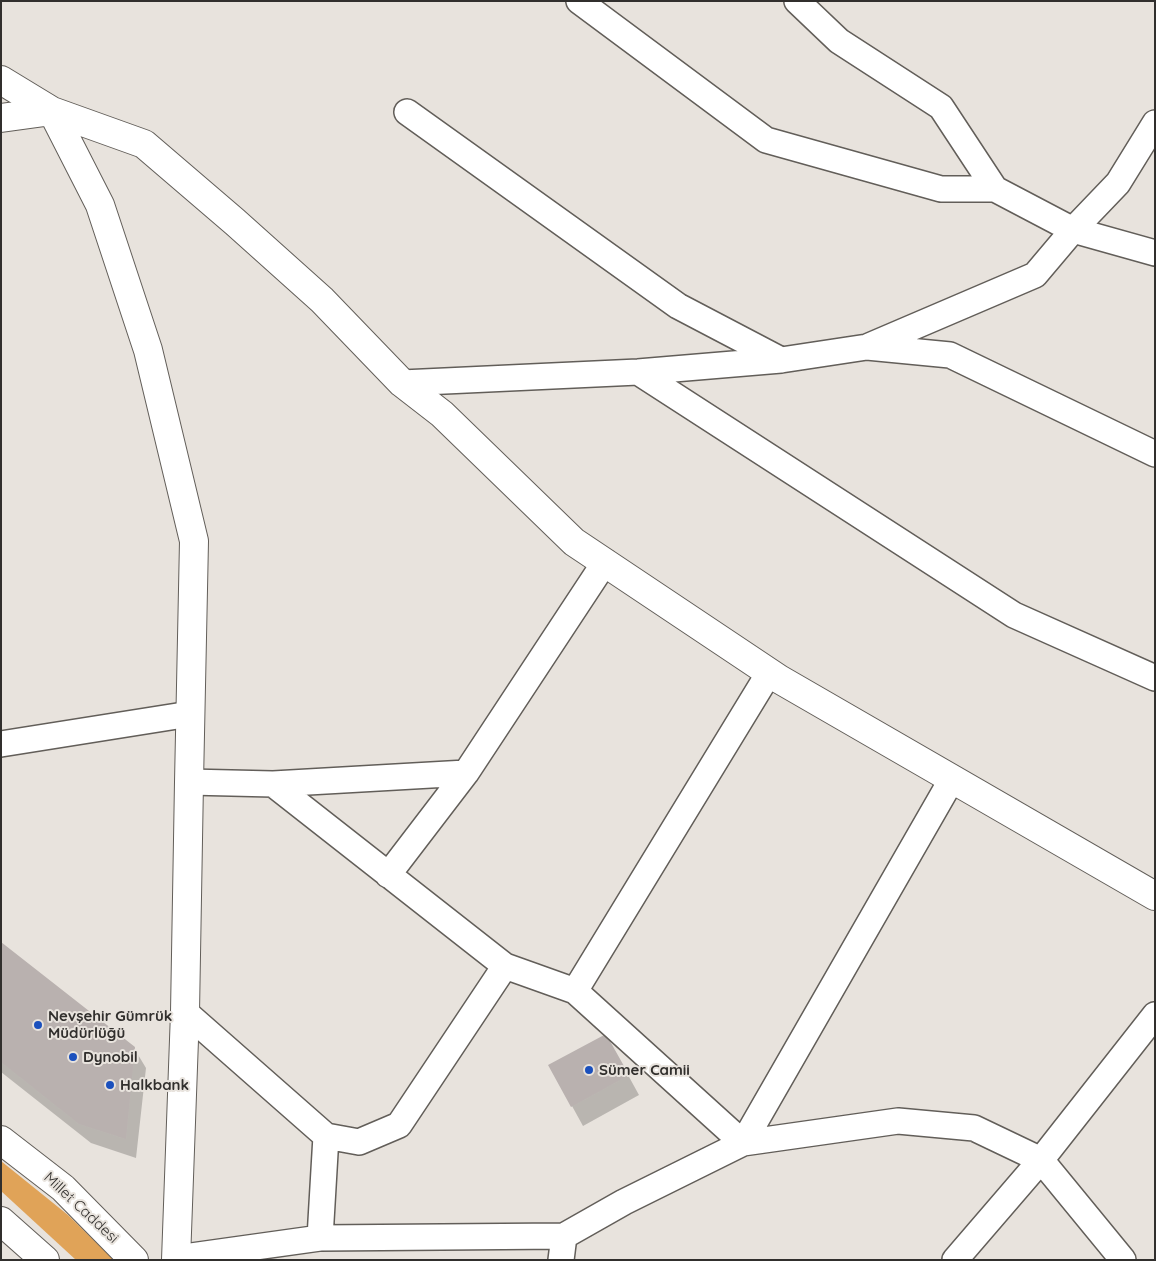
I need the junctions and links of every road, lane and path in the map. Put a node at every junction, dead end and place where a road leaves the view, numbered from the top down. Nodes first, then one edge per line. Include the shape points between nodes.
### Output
1 (579, 1) edge
2 (797, 1) edge
3 (1, 80) edge
4 (52, 111) junction
5 (407, 112) dead end
6 (1, 118) edge
7 (1155, 123) edge
8 (995, 189) junction
9 (1073, 230) junction
10 (1155, 253) edge
11 (867, 347) junction
12 (781, 360) junction
13 (638, 372) junction
14 (402, 383) junction
15 (1155, 454) edge
16 (605, 562) junction
17 (769, 673) junction
18 (1155, 678) edge
19 (190, 714) junction
20 (1, 744) edge
21 (466, 773) junction
22 (952, 779) junction
23 (189, 782) junction
24 (273, 784) junction
25 (388, 875) junction
26 (1155, 896) edge
27 (505, 966) junction
28 (575, 992) junction
29 (185, 1012) junction
30 (1155, 1014) edge
31 (326, 1136) junction
32 (1, 1140) edge
33 (743, 1143) junction
34 (1041, 1160) junction
35 (1, 1221) edge
36 (320, 1238) junction
37 (562, 1248) edge
38 (177, 1259) edge
39 (45, 1260) edge
40 (134, 1260) edge
41 (955, 1260) edge
42 (1123, 1260) edge

1 - 8 street via 766,140 941,189
2 - 8 street via 839,42 941,107
3 - 4 main road
4 - 6 main road
4 - 14 main road via 144,144 322,300
4 - 19 main road via 100,205 148,350 194,541
5 - 12 street via 678,306
7 - 9 street via 1118,183
8 - 9 street
9 - 10 street
9 - 11 street via 1034,275
11 - 12 street
11 - 15 street via 950,355
12 - 13 street
13 - 14 street
13 - 18 street via 1014,615
14 - 16 main road via 442,414 574,542
16 - 17 main road
16 - 21 street
17 - 22 main road
17 - 28 street
19 - 20 street
19 - 23 main road
21 - 24 street
21 - 25 street
22 - 26 main road
22 - 33 street
23 - 24 street
23 - 29 main road
24 - 25 street
25 - 27 street
27 - 28 street
27 - 31 street via 399,1125 359,1142
28 - 33 street
29 - 31 street
29 - 38 main road
30 - 34 street
31 - 36 street
32 - 40 main road, Millet Caddesi via 63,1188
33 - 34 street via 898,1122 974,1128
33 - 37 street via 624,1202
34 - 41 street
34 - 42 street
35 - 39 main road
36 - 37 street
36 - 38 street

